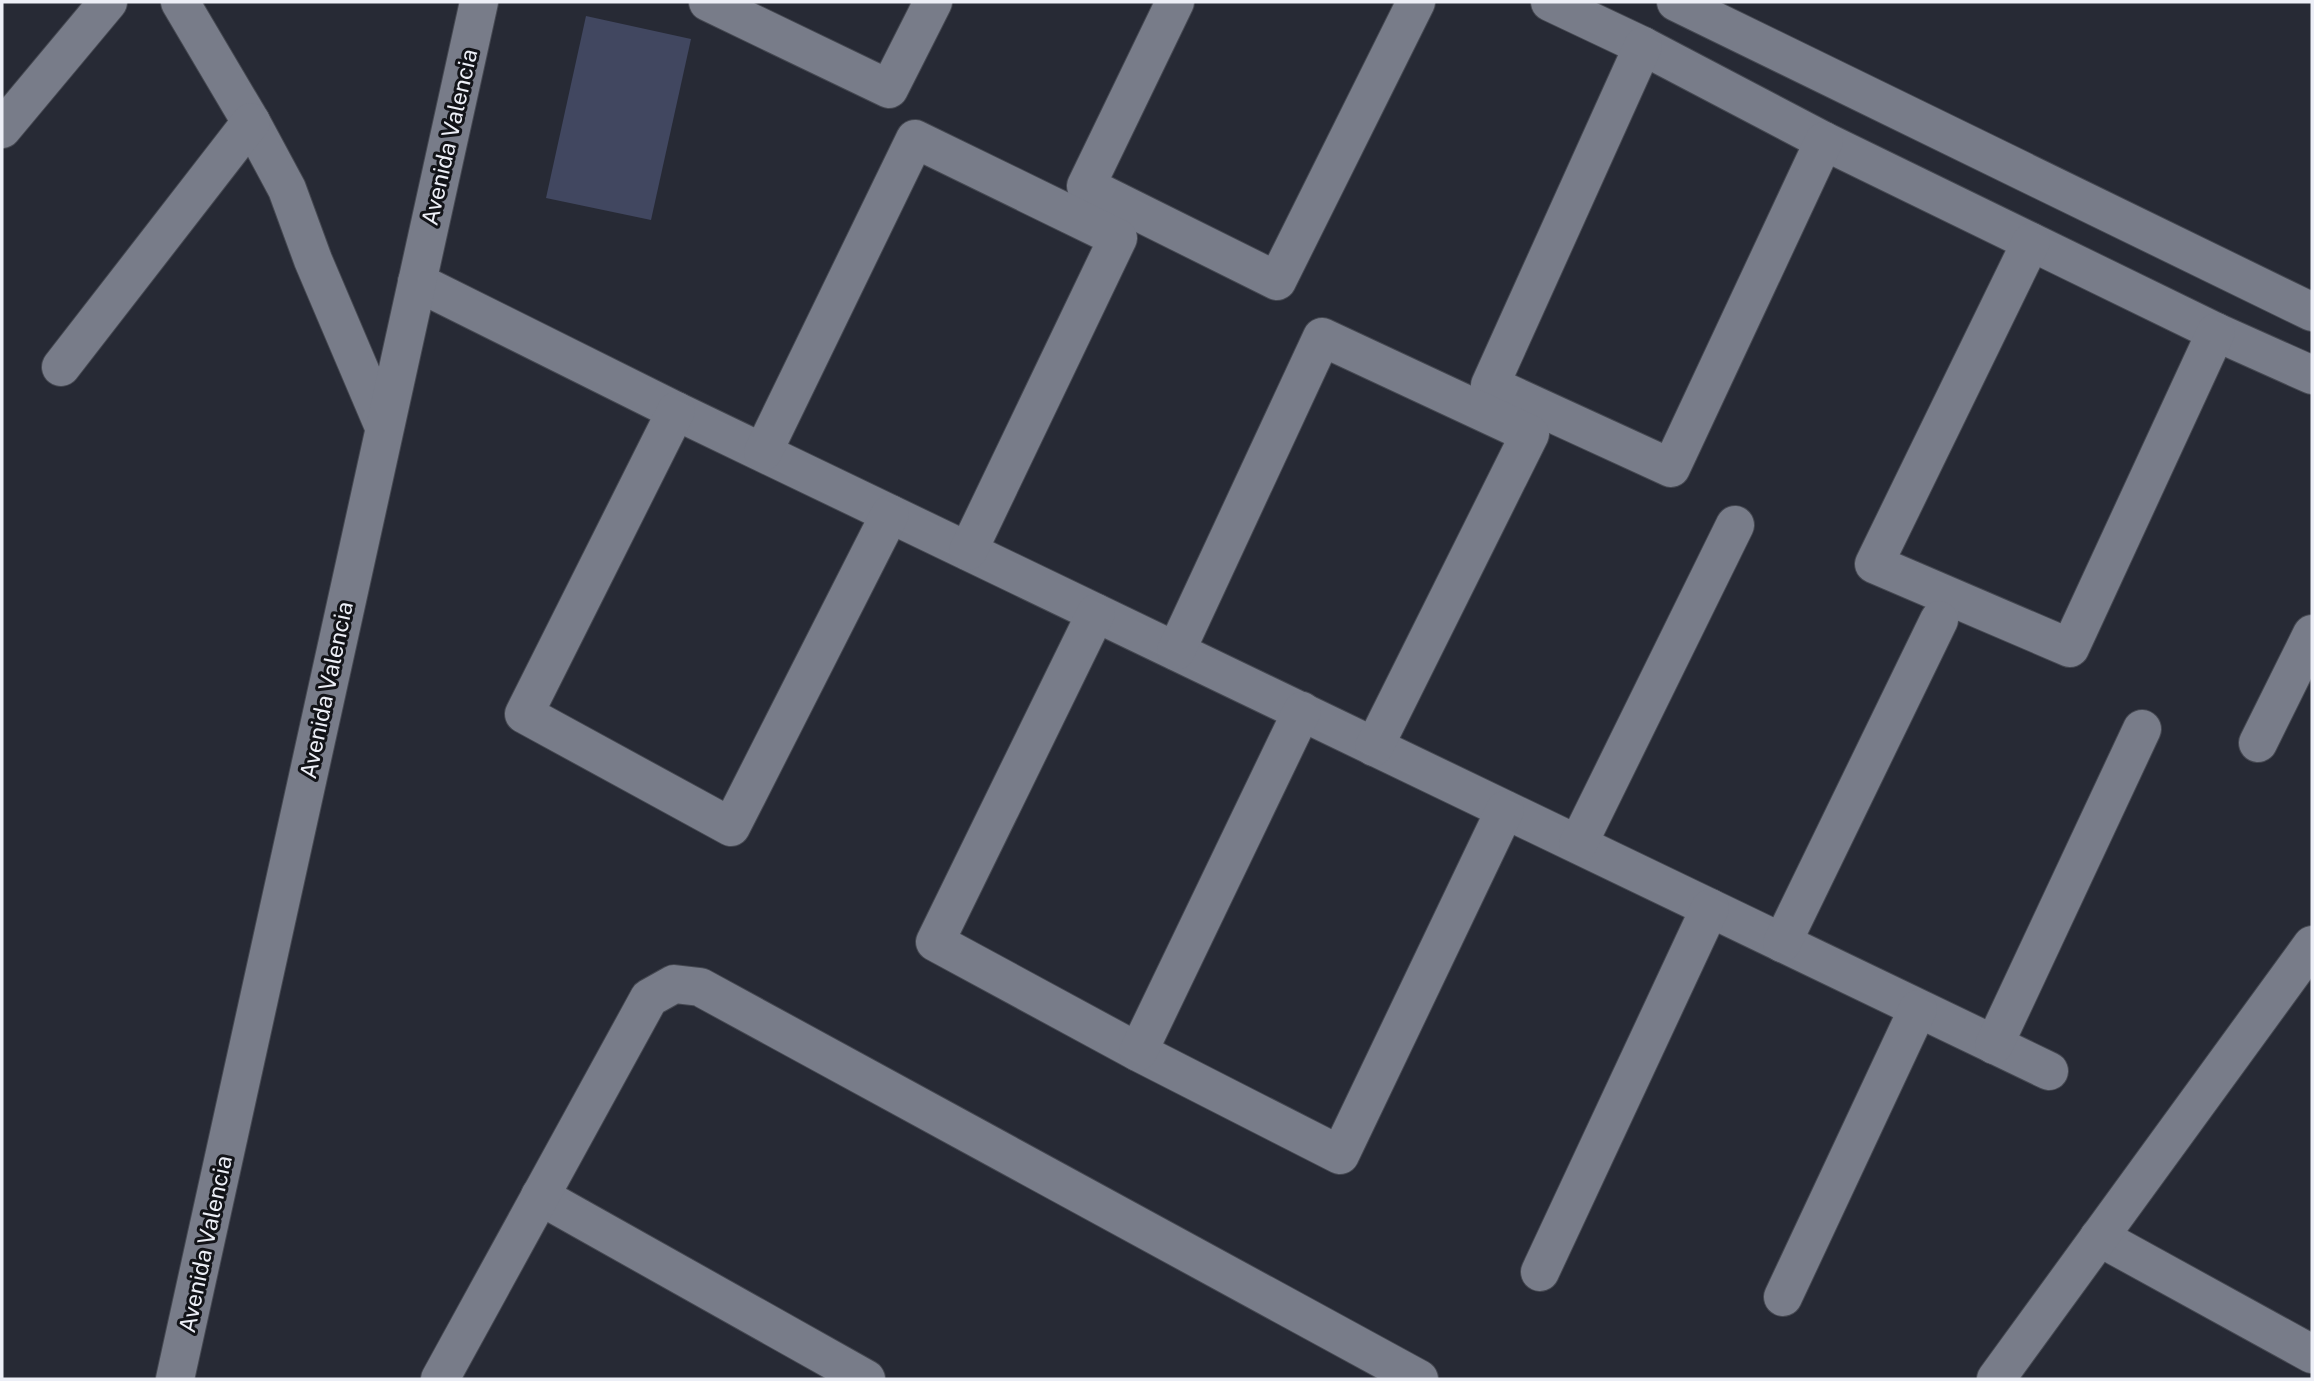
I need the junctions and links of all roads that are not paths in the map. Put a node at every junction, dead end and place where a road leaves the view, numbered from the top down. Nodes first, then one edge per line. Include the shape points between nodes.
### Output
1 (108, 2) edge
2 (180, 2) edge
3 (479, 2) edge
4 (708, 2) edge
5 (933, 2) edge
6 (1175, 2) edge
7 (1416, 2) edge
8 (1550, 2) edge
9 (1676, 2) edge
10 (1643, 47) junction
11 (251, 122) junction
12 (2, 130) edge
13 (1824, 141) junction
14 (2031, 242) junction
15 (417, 282) junction
16 (2312, 312) edge
17 (2216, 332) junction
18 (61, 367) dead end
19 (2312, 375) edge
20 (676, 411) junction
21 (384, 427) junction
22 (763, 452) junction
23 (890, 513) junction
24 (1735, 525) dead end
25 (968, 551) junction
26 (1096, 613) junction
27 (1939, 620) dead end
28 (2312, 634) edge
29 (1176, 651) junction
30 (1302, 712) junction
31 (2142, 729) dead end
32 (2258, 743) dead end
33 (1374, 747) junction
34 (1505, 810) junction
35 (1577, 844) junction
36 (1710, 908) junction
37 (1782, 943) junction
38 (2312, 944) edge
39 (1919, 1009) junction
40 (1994, 1045) junction
41 (1138, 1052) junction
42 (2049, 1071) dead end
43 (540, 1196) junction
44 (2099, 1237) junction
45 (1540, 1272) dead end
46 (1783, 1297) dead end
47 (2308, 1342) edge
48 (175, 1379) edge
49 (440, 1379) edge
50 (866, 1379) edge
51 (1419, 1379) edge
52 (1996, 1379) edge

1 - 12 street
2 - 11 street
3 - 15 street, Avenida Valencia
4 - 5 street via 890,89
6 - 7 street via 1086,186 1277,281
8 - 10 street
9 - 16 street
10 - 13 street
10 - 13 street via 1490,385 1671,468
11 - 18 street
11 - 21 street via 287,189
13 - 14 street
14 - 17 street
14 - 17 street via 1874,565 2070,648
15 - 20 street
15 - 21 street, Avenida Valencia
17 - 19 street
20 - 22 street
20 - 23 street via 524,714 731,827
21 - 48 street, Avenida Valencia
22 - 23 street
22 - 25 street via 915,139 1118,238
23 - 25 street
24 - 35 street
25 - 26 street
26 - 29 street
26 - 41 street via 935,942
27 - 37 street
28 - 32 street
29 - 30 street
29 - 33 street via 1322,337 1530,434
30 - 33 street
30 - 41 street
31 - 40 street
33 - 34 street
34 - 35 street
34 - 41 street via 1340,1155
35 - 36 street
36 - 37 street
36 - 45 street
37 - 39 street
38 - 44 street
39 - 40 street
39 - 46 street
40 - 42 street
43 - 49 street
43 - 50 street
43 - 51 street via 649,998 674,984 700,987
44 - 47 street
44 - 52 street

